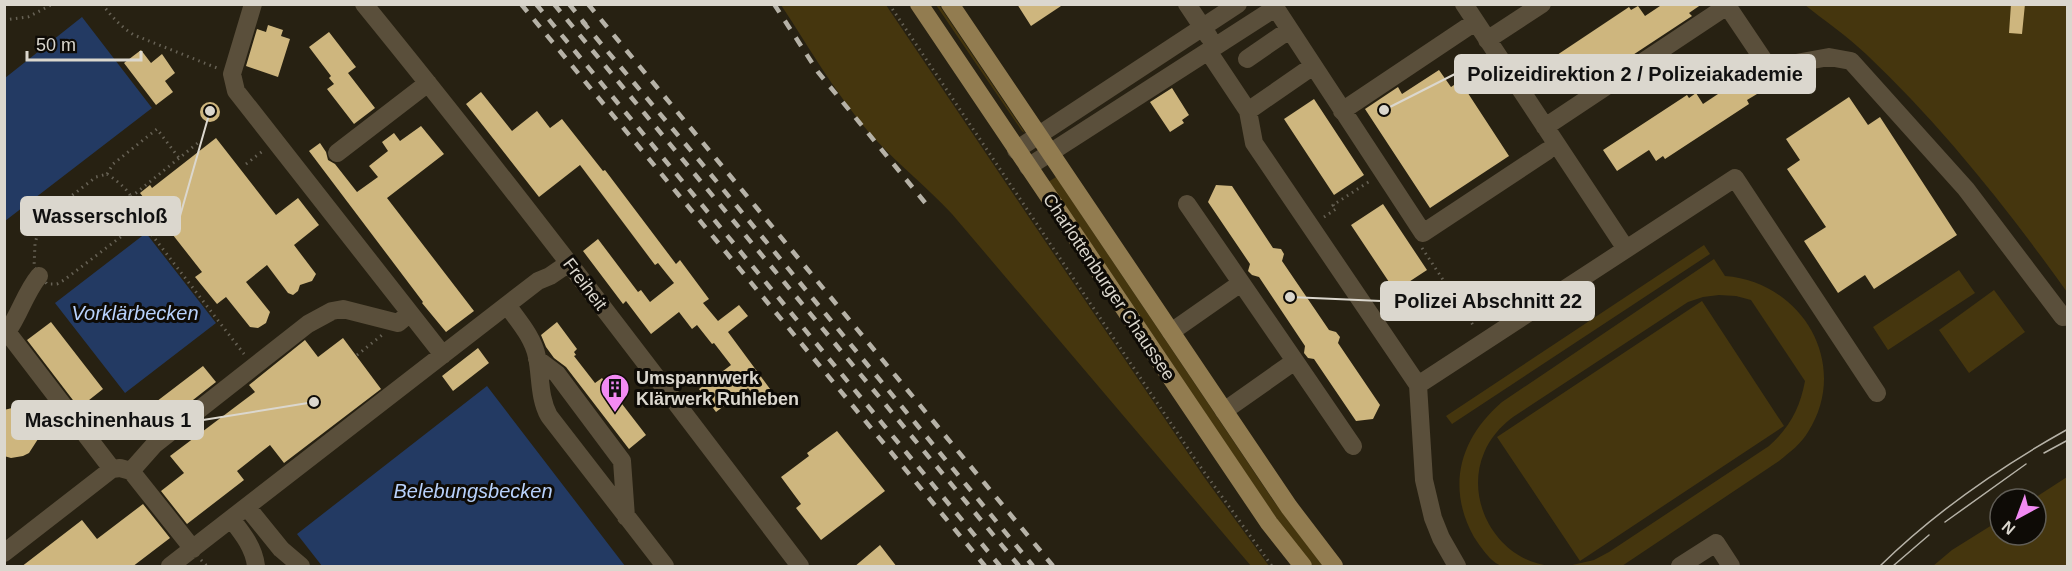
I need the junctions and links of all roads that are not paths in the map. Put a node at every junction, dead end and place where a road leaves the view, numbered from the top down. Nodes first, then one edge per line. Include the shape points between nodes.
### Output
1 (253, 4) edge
2 (364, 4) edge
3 (920, 4) edge
4 (950, 4) edge
5 (1187, 4) edge
6 (1238, 4) edge
7 (1464, 4) edge
8 (1542, 4) edge
9 (1727, 5) edge
10 (1274, 6) edge
11 (1475, 22) junction
12 (1202, 28) junction
13 (1289, 30) junction
14 (1487, 40) junction
15 (1211, 49) junction
16 (1246, 59) dead end
17 (1313, 66) junction
18 (428, 83) junction
19 (1248, 111) junction
20 (1342, 111) junction
21 (1545, 127) junction
22 (1038, 136) junction
23 (1016, 150) junction
24 (1547, 151) dead end
25 (337, 153) dead end
26 (1050, 153) junction
27 (1028, 167) junction
28 (1187, 204) dead end
29 (1626, 249) junction
30 (569, 263) junction
31 (39, 276) road end
32 (1241, 283) junction
33 (507, 305) junction
34 (2063, 317) dead end
35 (404, 318) junction
36 (6, 330) edge
37 (1171, 332) junction
38 (443, 355) junction
39 (537, 359) junction
40 (1295, 361) junction
41 (1418, 386) junction
42 (1877, 393) dead end
43 (1224, 411) junction
44 (1353, 446) dead end
45 (112, 469) junction
46 (131, 471) junction
47 (248, 507) junction
48 (626, 517) junction
49 (232, 520) junction
50 (193, 549) junction
51 (4, 553) edge
52 (170, 567) edge
53 (256, 567) edge
54 (301, 567) edge
55 (664, 567) edge
56 (800, 567) edge
57 (1303, 567) edge
58 (1334, 567) edge
59 (1457, 567) edge
60 (1680, 567) edge
61 (1731, 567) edge

1 - 35 street via 232,74 236,91
2 - 18 street, Freiheit
3 - 23 main road, Charlottenburger Chaussee
4 - 22 main road, Charlottenburger Chaussee
5 - 12 street
6 - 12 street
7 - 11 street
8 - 14 street
9 - 21 street
9 - 34 street via 1769,68 1829,57 1851,61 1966,189
10 - 13 street
10 - 15 street
11 - 14 street
11 - 20 street
12 - 15 street
12 - 22 street
13 - 16 street
13 - 17 street
14 - 21 street
15 - 19 street
15 - 26 street
17 - 19 street
17 - 20 street
18 - 25 street
18 - 30 street, Freiheit
19 - 41 street via 1254,143
20 - 24 street via 1423,233
21 - 29 street
22 - 23 street
22 - 26 main road, Charlottenburger Chaussee
23 - 27 main road, Charlottenburger Chaussee
26 - 27 street
26 - 37 main road, Charlottenburger Chaussee
27 - 57 main road, Charlottenburger Chaussee via 1269,523
28 - 32 street
29 - 41 street
29 - 42 street via 1735,178
30 - 33 street via 538,280
30 - 56 street, Freiheit
31 - 36 street
32 - 37 street
32 - 40 street
33 - 38 street
33 - 39 street via 531,339
35 - 38 street
35 - 46 street via 343,309 308,324 154,445
36 - 45 street
37 - 43 main road, Charlottenburger Chaussee
38 - 47 street
39 - 48 street via 544,408
39 - 48 street via 557,374 622,461
40 - 43 street
40 - 44 street
41 - 59 street via 1424,480 1433,519
43 - 58 main road, Charlottenburger Chaussee
45 - 46 street
45 - 51 street
46 - 50 street
47 - 49 street
47 - 54 street via 281,549
48 - 55 street
49 - 50 street
49 - 53 street via 248,541
50 - 52 street
60 - 61 street via 1716,543

